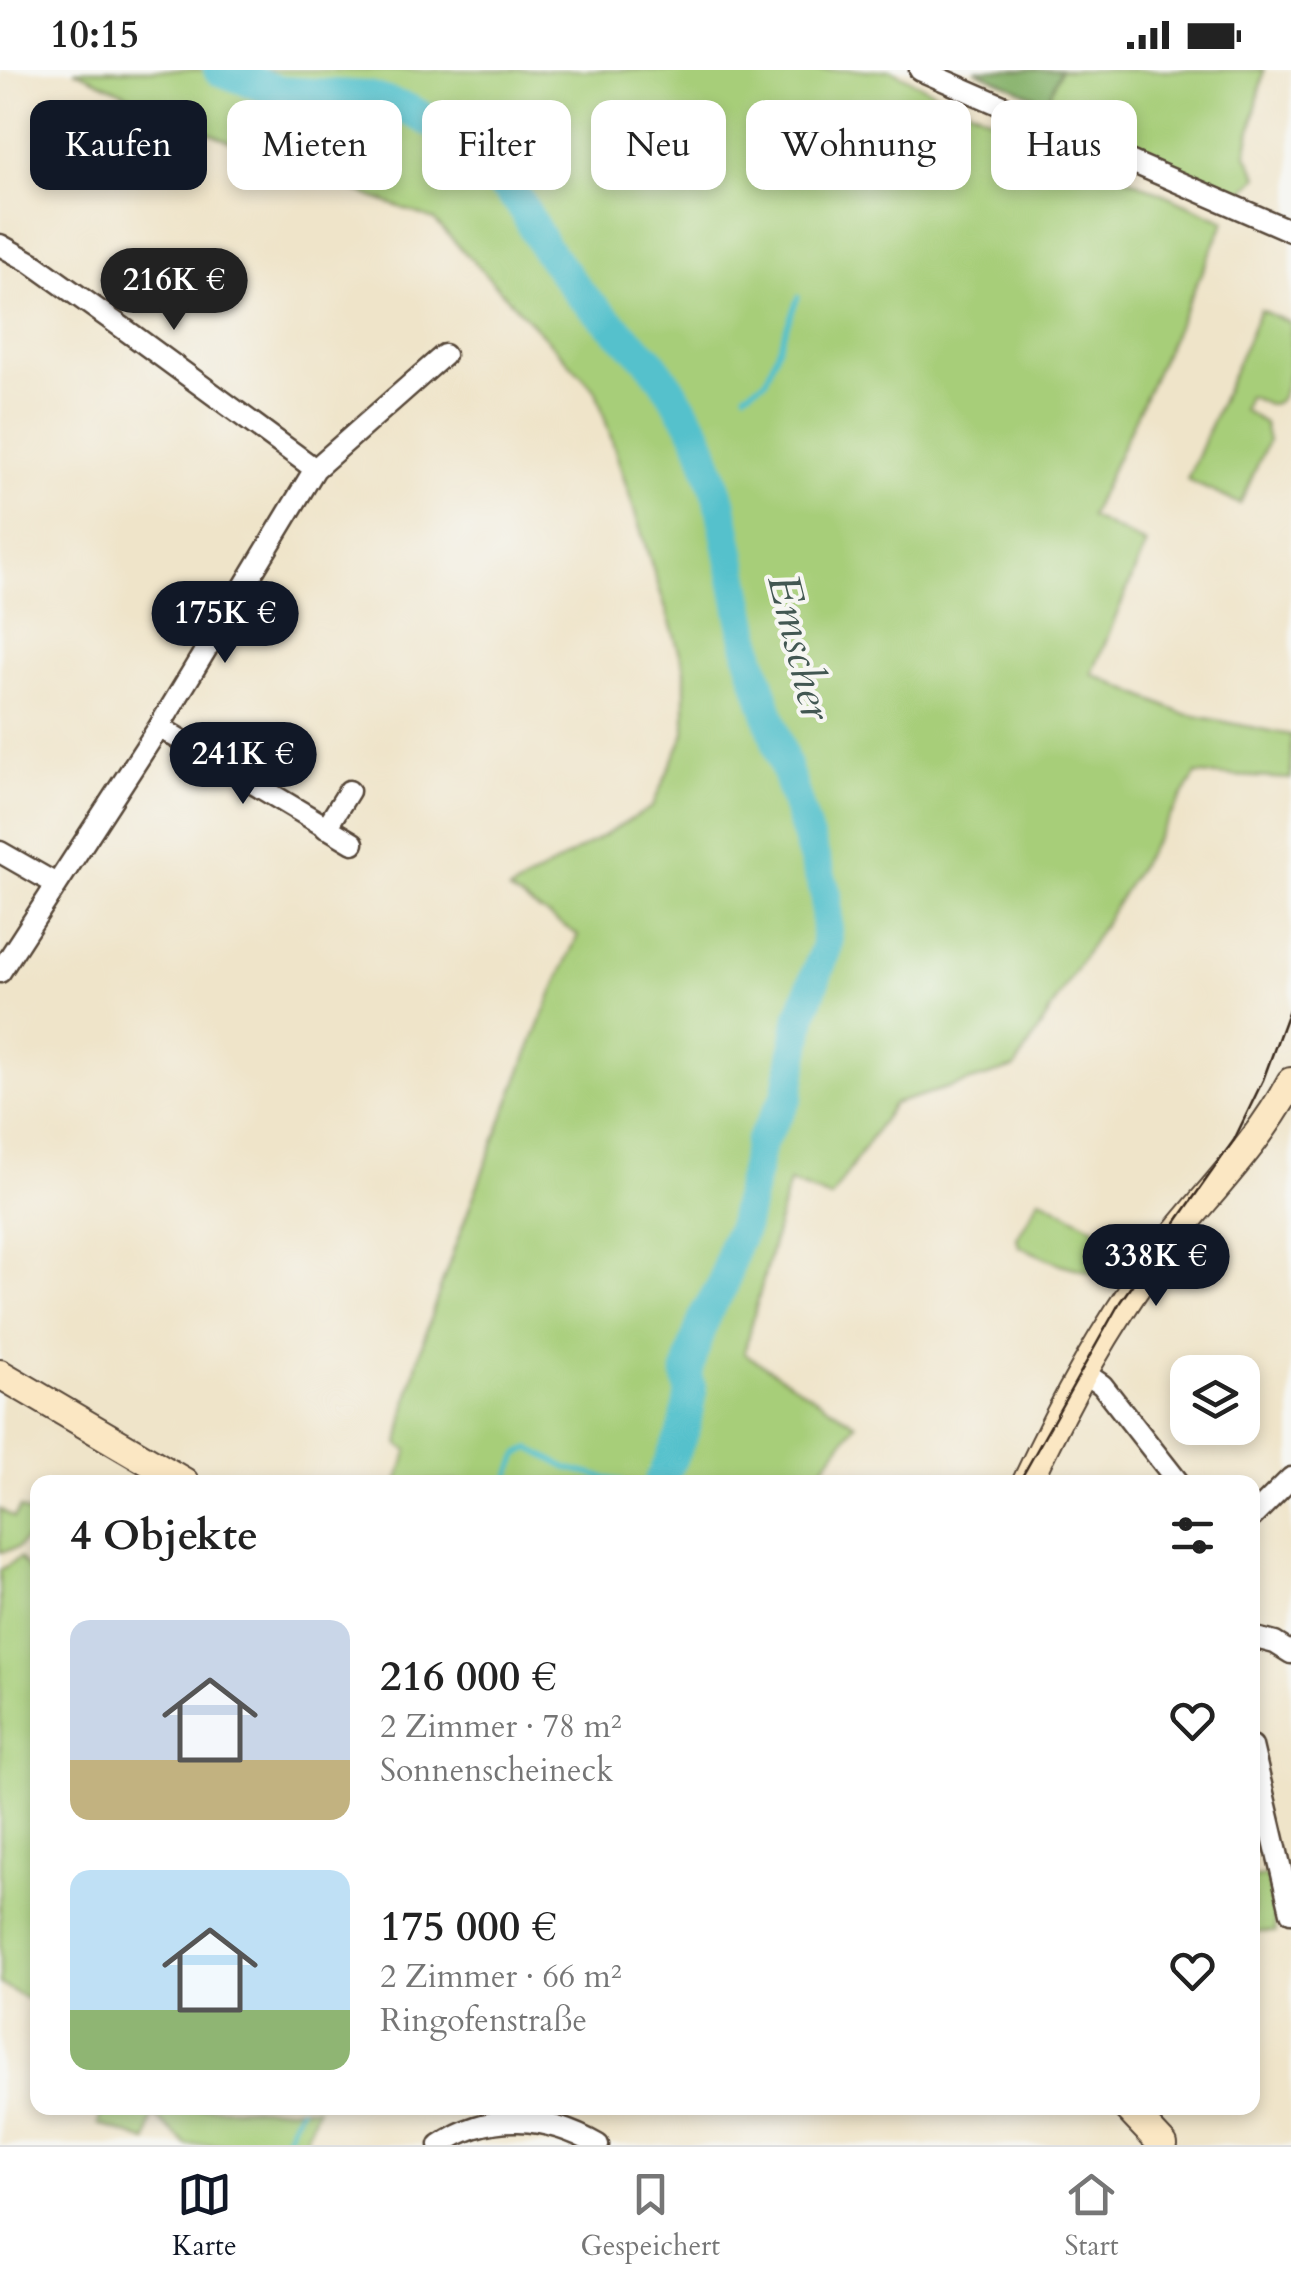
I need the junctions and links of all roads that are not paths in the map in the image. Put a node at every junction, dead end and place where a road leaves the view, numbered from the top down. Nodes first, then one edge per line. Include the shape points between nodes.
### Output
1 (920, 70) edge
2 (1291, 232) edge
3 (0, 245) edge
4 (444, 355) dead end
5 (315, 470) junction
6 (159, 728) junction
7 (349, 791) dead end
8 (326, 828) junction
9 (353, 844) dead end
10 (0, 852) edge
11 (56, 884) junction
12 (0, 972) edge
13 (1291, 1082) edge
14 (1084, 1372) junction
15 (0, 1374) edge
16 (1047, 1440) junction
17 (172, 1475) edge
18 (1021, 1475) edge
19 (1030, 1475) edge
20 (1173, 1475) edge
21 (1291, 1478) edge
22 (1260, 1510) edge
23 (1260, 1639) edge
24 (1291, 1653) edge
25 (1260, 1780) edge
26 (1291, 1912) edge
27 (1135, 2115) edge
28 (559, 2116) edge
29 (440, 2145) edge
30 (598, 2145) edge
31 (1163, 2145) edge

1 - 2 street
3 - 5 street
4 - 5 street
5 - 6 street
6 - 8 street
6 - 11 street
7 - 8 street
8 - 9 street
10 - 11 street
11 - 12 street
13 - 14 street via 1248,1148 1143,1277
14 - 16 street
14 - 20 street via 1102,1384
15 - 17 street
16 - 18 street
16 - 19 street
21 - 22 street
23 - 24 street
25 - 26 street
27 - 31 street
28 - 29 street via 486,2123
28 - 30 street

